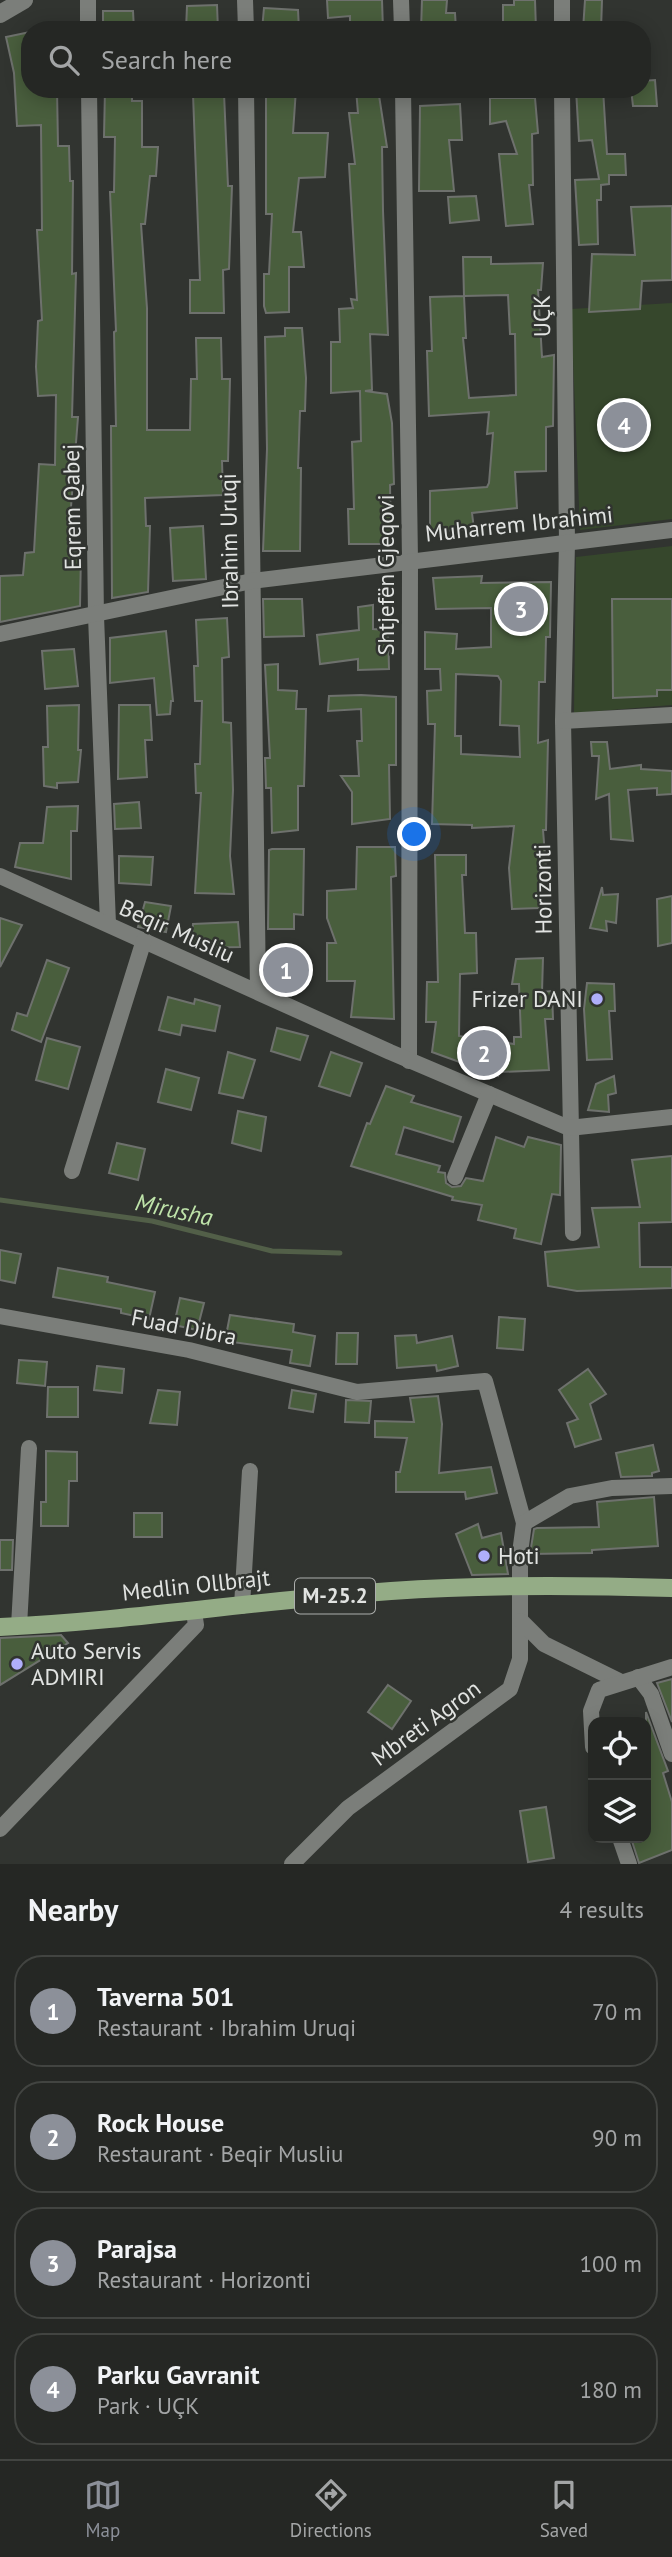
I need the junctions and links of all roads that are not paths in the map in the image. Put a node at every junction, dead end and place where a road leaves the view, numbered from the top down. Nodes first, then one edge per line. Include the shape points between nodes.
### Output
1 (24, 0) edge
2 (88, 0) edge
3 (245, 0) edge
4 (401, 0) edge
5 (562, 0) edge
6 (0, 14) edge
7 (88, 21) edge
8 (246, 21) edge
9 (402, 21) edge
10 (562, 21) edge
11 (89, 98) edge
12 (246, 98) edge
13 (403, 98) edge
14 (562, 98) edge
15 (672, 530) edge
16 (567, 543) junction
17 (410, 560) junction
18 (252, 581) junction
19 (96, 616) junction
20 (0, 634) edge
21 (672, 715) edge
22 (563, 721) junction
23 (0, 876) edge
24 (108, 924) junction
25 (144, 940) junction
26 (258, 992) junction
27 (409, 1060) junction
28 (489, 1094) junction
29 (672, 1117) edge
30 (569, 1128) junction
31 (72, 1171) dead end
32 (455, 1177) dead end
33 (573, 1233) dead end
34 (0, 1316) edge
35 (29, 1448) dead end
36 (250, 1471) dead end
37 (672, 1486) edge
38 (524, 1523) junction
39 (520, 1586) junction
40 (672, 1588) edge
41 (242, 1606) junction
42 (194, 1612) junction
43 (521, 1621) junction
44 (19, 1626) junction
45 (0, 1627) edge
46 (672, 1667) edge
47 (638, 1677) junction
48 (619, 1681) junction
49 (591, 1717) edge
50 (672, 1754) edge
51 (0, 1829) edge
52 (622, 1843) edge
53 (292, 1864) edge
54 (629, 1864) edge

1 - 6 street
2 - 7 street
3 - 8 street
4 - 9 street
5 - 10 street
11 - 19 street, Eqrem Qabej
12 - 18 street, Ibrahim Uruqi
13 - 17 street, Shtjefën Gjeqovi
14 - 16 street, UÇK
15 - 16 street, Muharrem Ibrahimi
16 - 17 street, Muharrem Ibrahimi
16 - 22 street, Horizonti
17 - 18 street, Muharrem Ibrahimi
17 - 27 street, Shtjefën Gjeqovi
18 - 19 street, Muharrem Ibrahimi
18 - 26 street, Ibrahim Uruqi
19 - 20 street, Muharrem Ibrahimi
19 - 24 street, Eqrem Qabej
21 - 22 street
22 - 30 street, Horizonti
23 - 24 street, Beqir Musliu
24 - 25 street, Beqir Musliu
25 - 26 street, Beqir Musliu
25 - 31 street
26 - 27 street, Beqir Musliu
27 - 28 street, Beqir Musliu
28 - 30 street, Beqir Musliu
28 - 32 street
29 - 30 street, Beqir Musliu
30 - 33 street, Horizonti
34 - 38 street, Fuad Dibra via 189,1350 357,1392 485,1381
35 - 44 street
36 - 41 street
37 - 38 street via 612,1488 570,1496
38 - 39 street, Mbreti Agron
39 - 40 main road, Medlin Ollbrajt / M-25.2
39 - 41 main road, Medlin Ollbrajt / M-25.2 via 391,1591
39 - 43 street, Mbreti Agron
41 - 42 main road, Medlin Ollbrajt / M-25.2
42 - 44 main road, Medlin Ollbrajt / M-25.2
42 - 51 street via 196,1625
43 - 48 street via 544,1643
43 - 53 street, Mbreti Agron via 520,1659 510,1689 348,1808
44 - 45 main road, Medlin Ollbrajt / M-25.2
46 - 47 street
47 - 48 street
47 - 50 street via 650,1694
48 - 49 street via 599,1690
52 - 54 street

